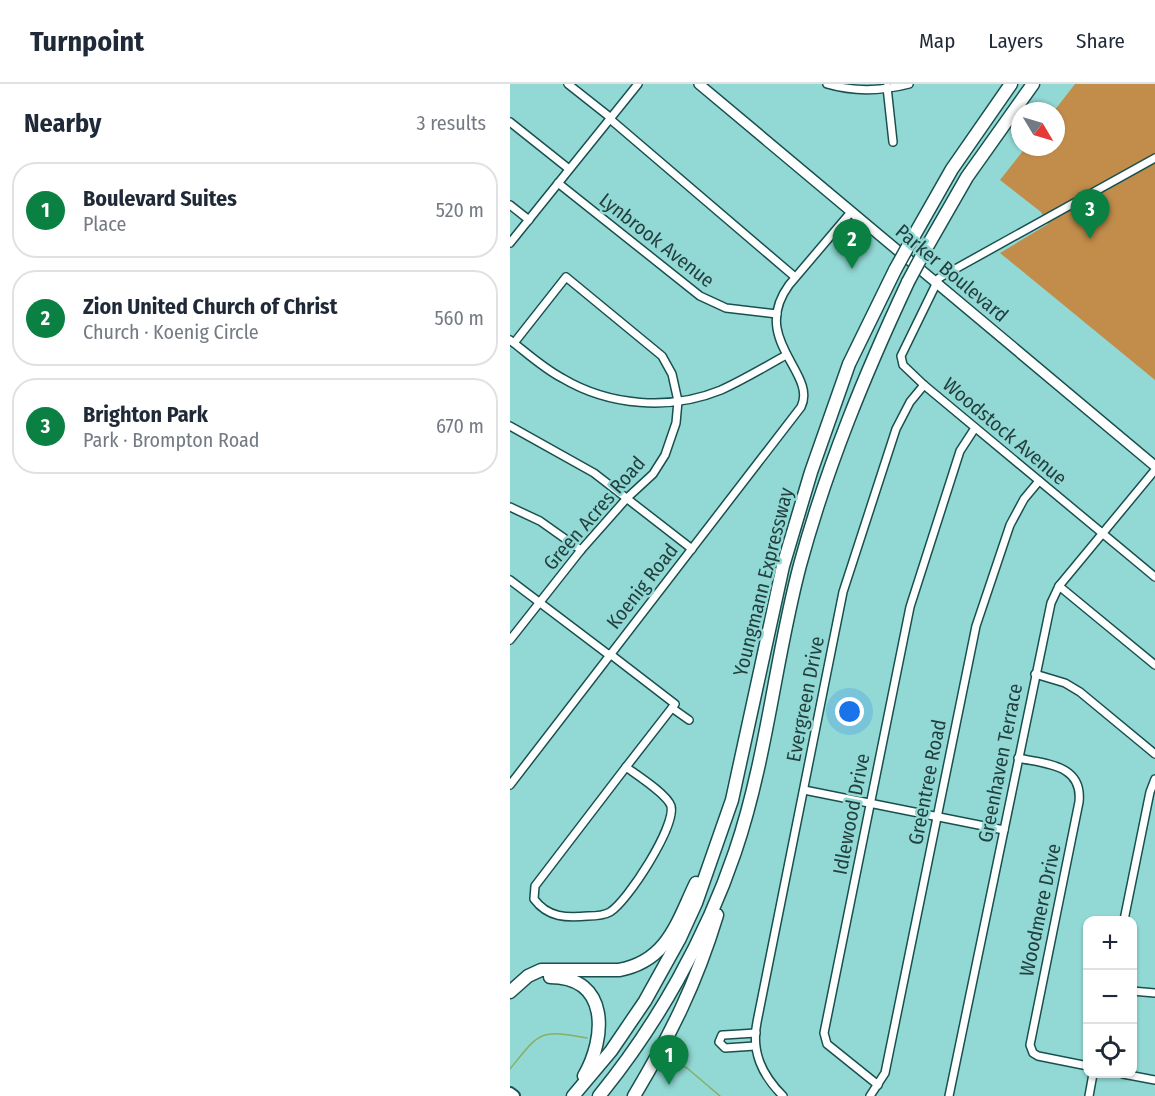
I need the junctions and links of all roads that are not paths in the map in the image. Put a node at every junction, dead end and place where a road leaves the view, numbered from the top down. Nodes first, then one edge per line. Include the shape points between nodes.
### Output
1 (568, 84) edge
2 (638, 84) edge
3 (699, 84) edge
4 (827, 84) edge
5 (909, 84) edge
6 (1011, 84) edge
7 (1033, 84) edge
8 (887, 86) edge
9 (610, 119) junction
10 (510, 122) edge
11 (893, 142) dead end
12 (1155, 158) edge
13 (569, 169) junction
14 (558, 183) junction
15 (510, 205) edge
16 (851, 212) junction
17 (529, 220) junction
18 (510, 243) edge
19 (795, 277) junction
20 (936, 284) junction
21 (777, 314) junction
22 (512, 342) edge
23 (786, 355) junction
24 (924, 385) junction
25 (678, 401) junction
26 (510, 426) edge
27 (975, 428) junction
28 (1155, 468) edge
29 (1038, 481) junction
30 (627, 498) junction
31 (510, 507) edge
32 (1102, 534) junction
33 (692, 549) junction
34 (581, 550) junction
35 (1155, 577) edge
36 (510, 580) edge
37 (1059, 586) junction
38 (540, 602) junction
39 (510, 640) edge
40 (610, 655) junction
41 (1155, 665) edge
42 (1035, 674) junction
43 (672, 708) junction
44 (689, 720) dead end
45 (1155, 754) edge
46 (1018, 758) junction
47 (626, 767) junction
48 (1155, 779) edge
49 (510, 785) edge
50 (804, 790) junction
51 (870, 804) junction
52 (937, 817) junction
53 (1004, 830) junction
54 (722, 833) junction
55 (735, 852) junction
56 (1125, 916) edge
57 (1137, 991) edge
58 (510, 992) edge
59 (1155, 993) edge
60 (510, 1003) edge
61 (756, 1033) junction
62 (755, 1046) junction
63 (1083, 1065) edge
64 (1137, 1077) edge
65 (1092, 1078) edge
66 (1155, 1080) edge
67 (878, 1085) junction
68 (510, 1092) edge
69 (514, 1096) edge
70 (573, 1096) edge
71 (600, 1096) edge
72 (634, 1096) edge
73 (783, 1096) edge
74 (870, 1096) edge
75 (949, 1096) edge
76 (1089, 1096) edge

1 - 9 street
2 - 9 street
3 - 16 street, Parker Boulevard
4 - 8 street via 850,89
5 - 8 street
6 - 54 highway, Youngmann Expressway, bridge via 952,169 895,270 849,364 783,566
7 - 55 highway, Youngmann Expressway, bridge via 967,177 908,282 866,372 827,475 800,566 761,754
8 - 11 street
9 - 13 street
9 - 19 street
10 - 13 street
12 - 20 street via 966,262 939,278
13 - 14 street
14 - 17 street
14 - 21 street, Lynbrook Avenue via 700,296 726,308
15 - 17 street
16 - 19 street
16 - 20 street, Parker Boulevard
17 - 18 street
19 - 21 street via 783,293
20 - 24 street, Woodstock Avenue via 901,356 903,364
20 - 28 street, Parker Boulevard
21 - 23 street via 778,338
22 - 25 street via 557,376 593,393 635,402
22 - 25 street, Green Acres Road via 566,277 662,356 672,374
23 - 25 street via 721,390
23 - 33 street, Koenig Road via 803,386 805,397 801,407
24 - 27 street, Woodstock Avenue
24 - 50 street, Evergreen Drive via 896,429 843,592
25 - 30 street, Green Acres Road via 676,423 665,455 653,474
26 - 30 street via 594,473
27 - 29 street, Woodstock Avenue
27 - 51 street, Idlewood Drive via 960,451 910,607
28 - 32 street, Greenhaven Terrace
29 - 32 street, Woodstock Avenue
29 - 52 street, Greentree Road via 1010,525 976,626
30 - 33 street
30 - 34 street, Green Acres Road
31 - 34 street via 553,529
32 - 35 street, Woodstock Avenue
32 - 37 street, Greenhaven Terrace
33 - 40 street, Koenig Road
34 - 38 street, Green Acres Road
36 - 38 street
37 - 41 street
37 - 42 street, Greenhaven Terrace via 1048,612
38 - 39 street, Green Acres Road
38 - 40 street
40 - 43 street via 675,704
40 - 49 street, Koenig Road
42 - 45 street via 1080,692
42 - 46 street, Greenhaven Terrace
43 - 44 street
43 - 47 street
46 - 53 street, Greenhaven Terrace
46 - 63 street, Woodmere Drive via 1066,770 1079,789 1029,1045 1038,1056
47 - 47 street via 535,886 533,895 537,902 557,916 611,912 653,858 671,816 671,806
48 - 56 street
50 - 51 street
50 - 61 street, Evergreen Drive
51 - 52 street
51 - 67 street, Idlewood Drive via 824,1037 827,1044
52 - 53 street
52 - 67 street, Greentree Road via 885,1073
53 - 75 street, Greenhaven Terrace
54 - 58 highway via 667,941 654,955 619,970 541,970
54 - 70 highway, Youngmann Expressway via 696,903 660,975 611,1051
55 - 71 highway, Youngmann Expressway via 684,968
55 - 72 highway via 689,996
57 - 59 street
60 - 70 highway via 527,985 546,977 572,981 592,997 600,1033 592,1061
61 - 62 street, Evergreen Drive
61 - 62 street via 722,1035 719,1042 725,1048
62 - 73 street, Evergreen Drive via 763,1070
64 - 66 street
65 - 76 street
67 - 74 street, Greentree Road
68 - 69 main road

